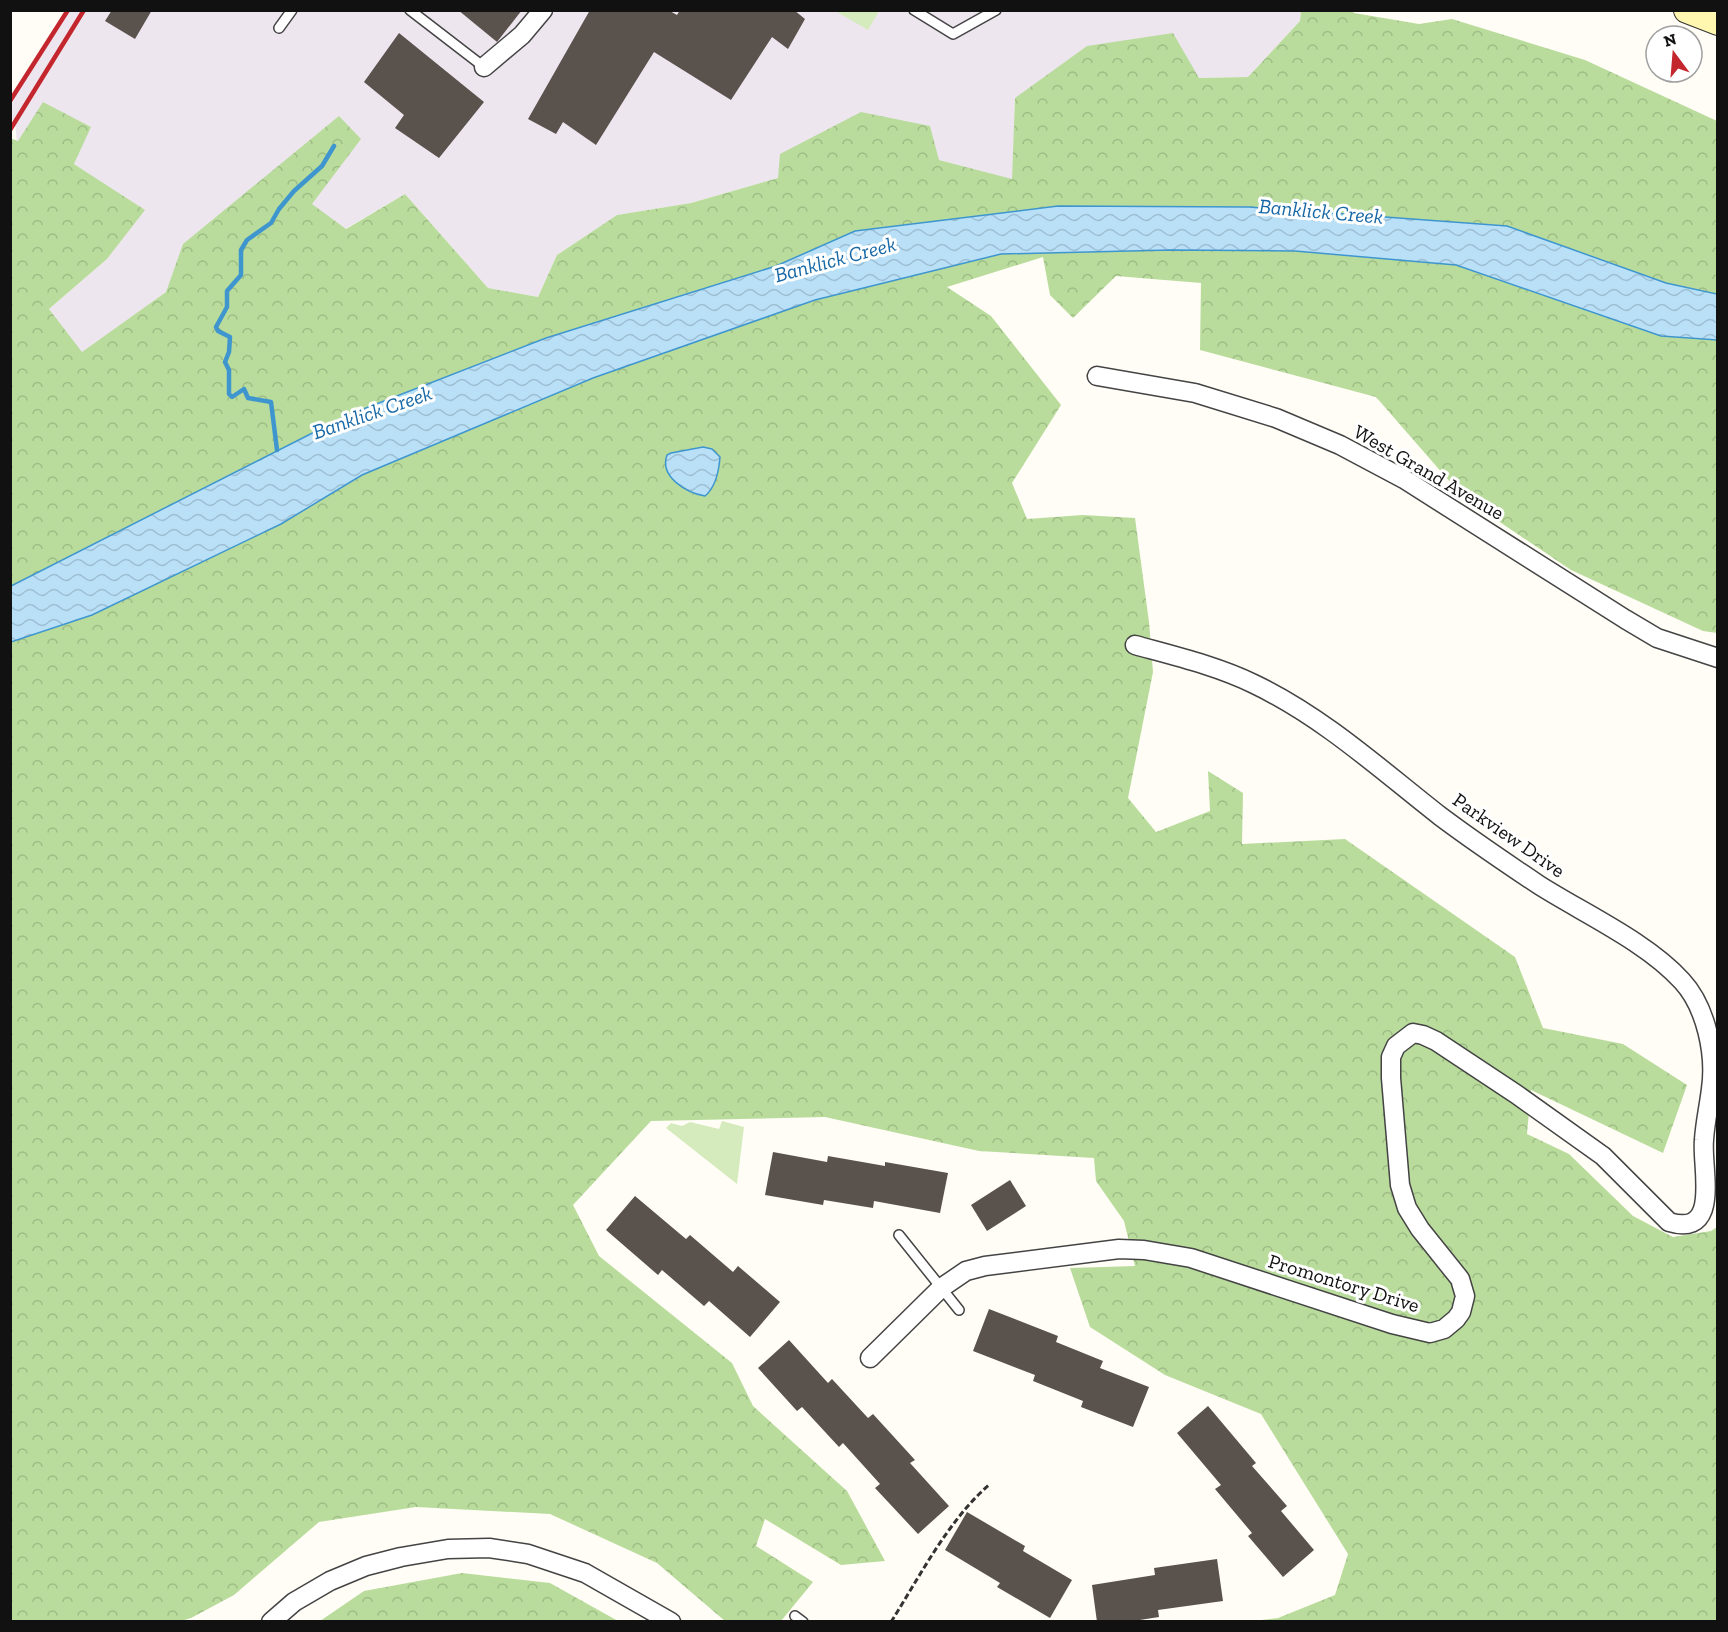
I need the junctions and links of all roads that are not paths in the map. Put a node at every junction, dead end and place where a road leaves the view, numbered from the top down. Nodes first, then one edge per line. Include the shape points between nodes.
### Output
1 (292, 10) edge
2 (410, 10) edge
3 (543, 10) edge
4 (914, 10) edge
5 (996, 10) edge
6 (1687, 10) edge
7 (1718, 22) edge
8 (279, 28) dead end
9 (484, 67) joint
10 (1097, 376) dead end
11 (1135, 645) dead end
12 (1718, 658) edge
13 (1712, 1174) edge
14 (898, 1235) dead end
15 (941, 1288) junction
16 (959, 1310) dead end
17 (870, 1358) dead end
18 (271, 1622) edge
19 (670, 1622) edge

1 - 8 lane
2 - 9 lane
3 - 9 street via 522,35
4 - 5 lane via 953,34
6 - 7 main road
10 - 12 street, West Grand Avenue via 1195,393 1276,418 1340,445 1404,479 1658,638
11 - 13 street, Parkview Drive via 1253,683 1300,709 1442,817 1539,884 1652,954 1680,979 1696,998 1709,1038 1712,1087 1704,1141
13 - 15 street, Promontory Drive via 1706,1203 1697,1219 1688,1224 1668,1222 1603,1156 1436,1041 1413,1033 1396,1046 1391,1057 1400,1185 1407,1208 1420,1229 1460,1279 1465,1296 1461,1312 1444,1329 1430,1333 1392,1324 1191,1258 1144,1250 1119,1249 985,1266 966,1271
14 - 15 lane
15 - 16 lane
15 - 17 street, Promontory Drive
18 - 19 street via 294,1602 366,1566 448,1549 489,1548 528,1554 585,1573

